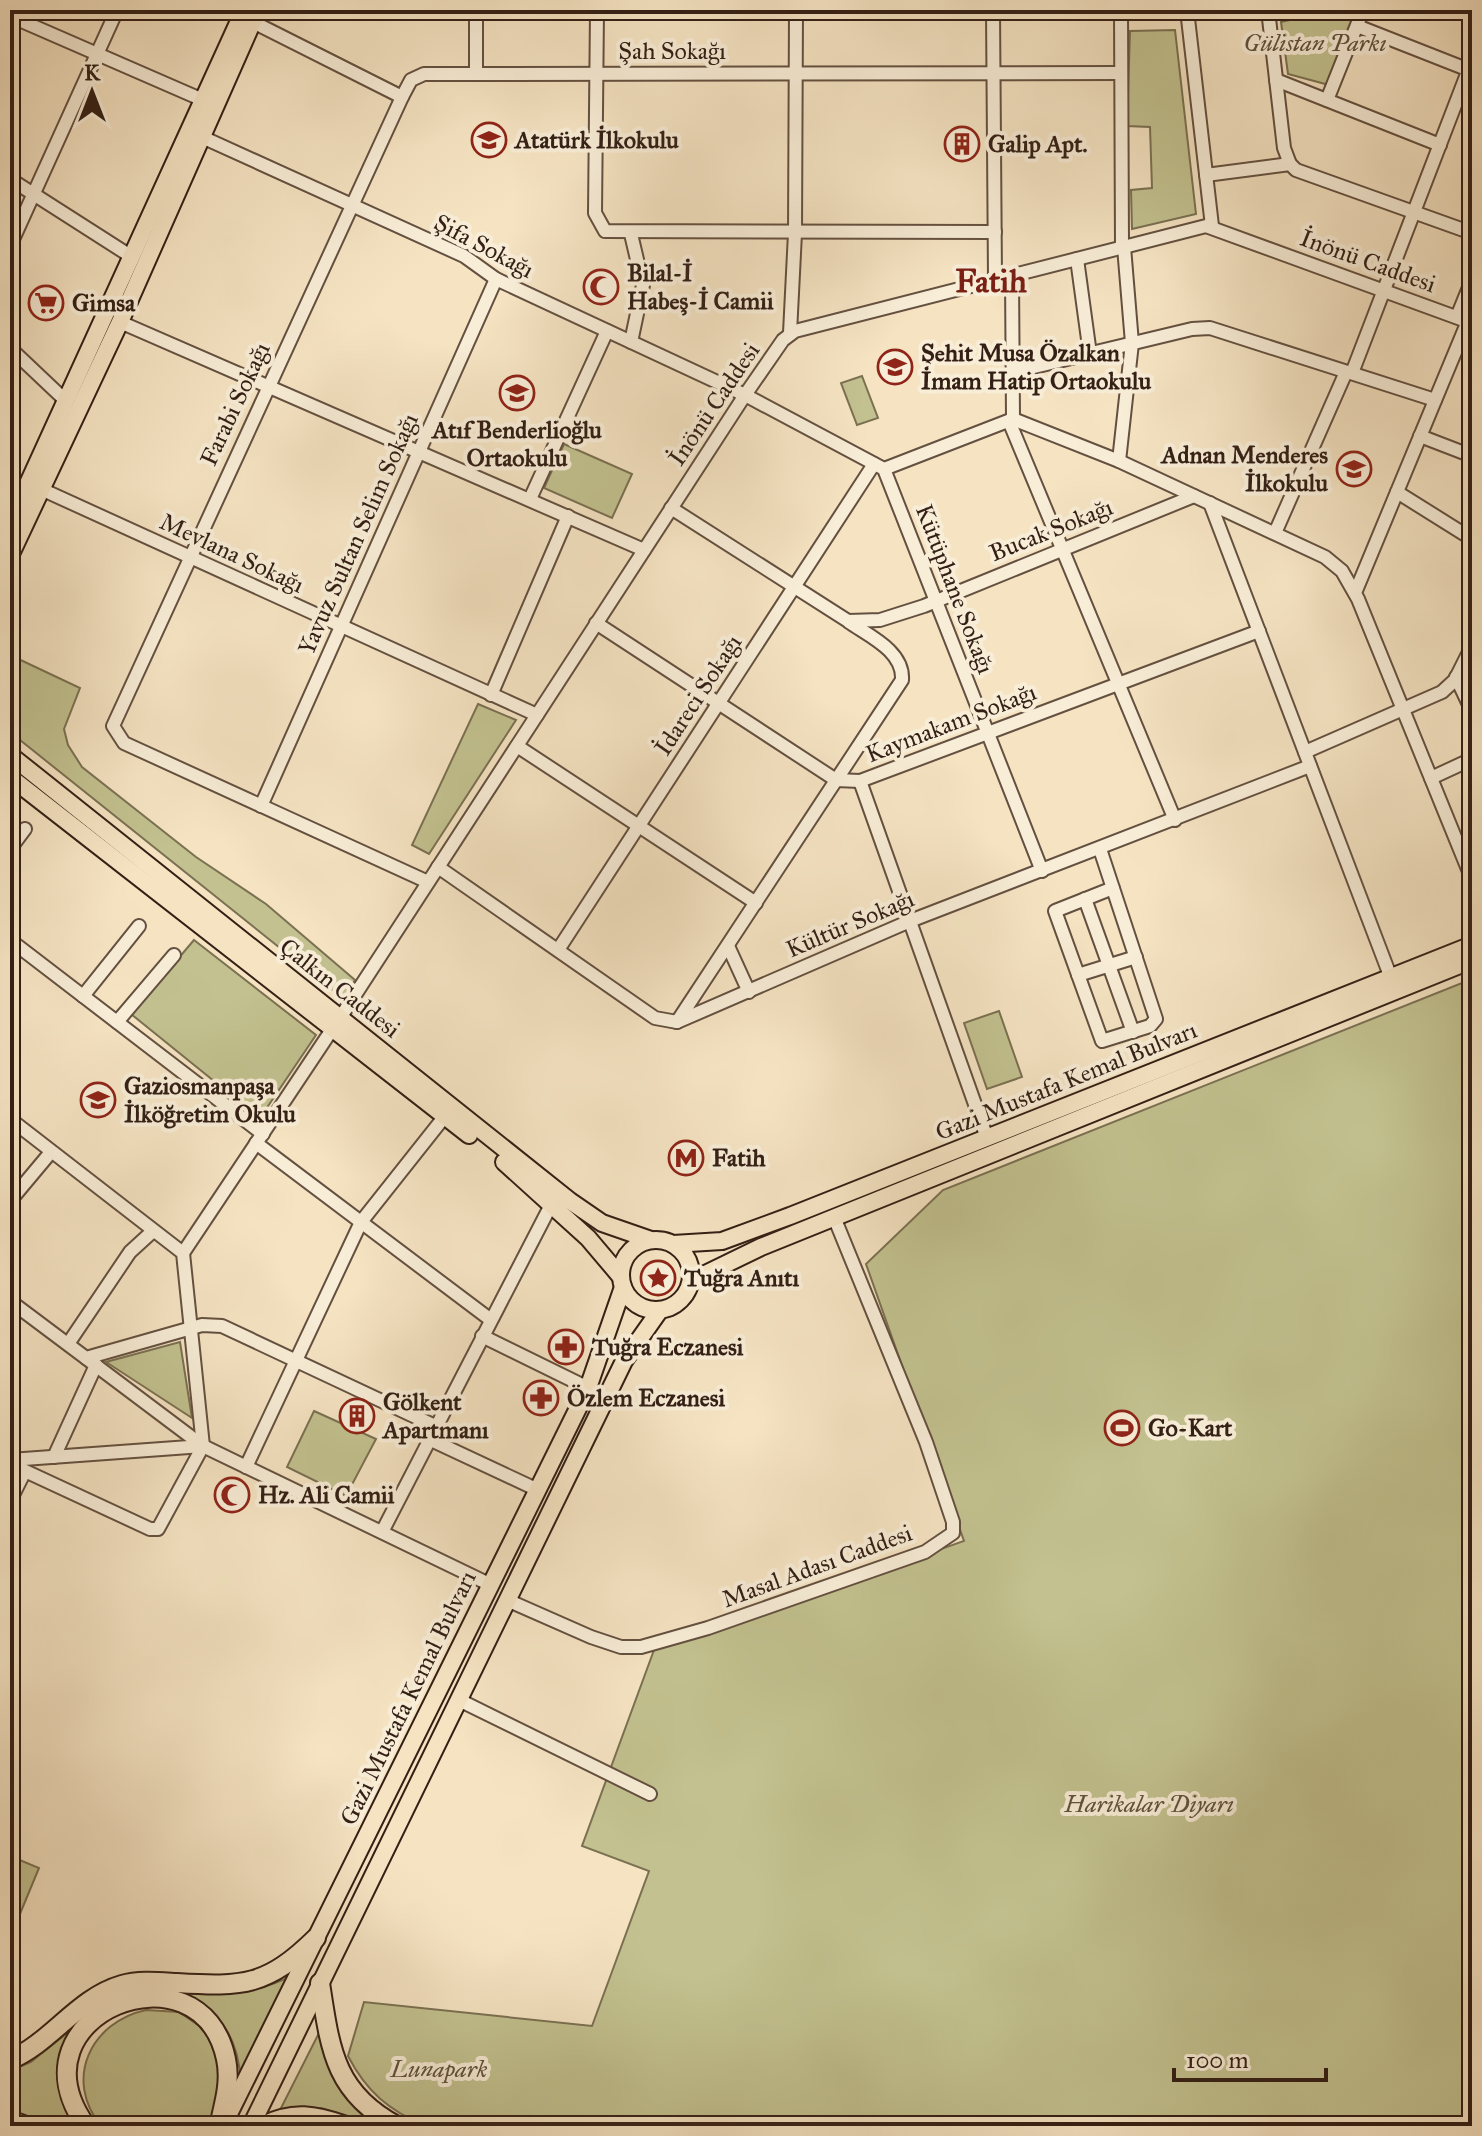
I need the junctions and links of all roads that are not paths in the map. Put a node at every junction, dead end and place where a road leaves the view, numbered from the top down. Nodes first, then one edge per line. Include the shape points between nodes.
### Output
1 (117, 10) edge
2 (476, 10) edge
3 (597, 10) edge
4 (796, 10) edge
5 (993, 10) edge
6 (1121, 10) edge
7 (1187, 10) edge
8 (1293, 10) edge
9 (1363, 10) edge
10 (1268, 12) edge
11 (252, 14) edge
12 (10, 16) edge
13 (1357, 26) junction
14 (97, 54) junction
15 (1470, 66) edge
16 (796, 73) junction
17 (993, 73) junction
18 (1121, 73) junction
19 (476, 74) junction
20 (596, 74) junction
21 (1276, 80) junction
22 (402, 97) junction
23 (203, 100) junction
24 (1327, 100) junction
25 (202, 137) junction
26 (1440, 145) junction
27 (1290, 164) junction
28 (1206, 175) junction
29 (10, 179) edge
30 (34, 194) junction
31 (352, 205) junction
32 (1414, 212) junction
33 (1212, 226) junction
34 (995, 232) junction
35 (795, 233) junction
36 (1472, 233) edge
37 (631, 234) junction
38 (10, 246) edge
39 (1123, 247) junction
40 (132, 257) junction
41 (1077, 259) junction
42 (1012, 275) junction
43 (496, 279) junction
44 (995, 279) junction
45 (1472, 280) edge
46 (1384, 290) junction
47 (1466, 320) edge
48 (120, 322) junction
49 (607, 331) junction
50 (790, 333) junction
51 (631, 342) junction
52 (1132, 343) junction
53 (10, 348) edge
54 (1090, 354) junction
55 (1013, 372) junction
56 (1349, 372) junction
57 (268, 386) junction
58 (745, 395) junction
59 (1435, 400) junction
60 (66, 401) junction
61 (1011, 420) junction
62 (1420, 436) junction
63 (420, 450) junction
64 (1472, 456) edge
65 (1119, 461) junction
66 (879, 466) junction
67 (41, 489) junction
68 (1397, 492) junction
69 (1194, 496) junction
70 (530, 499) junction
71 (1210, 503) junction
72 (671, 508) junction
73 (568, 516) junction
74 (10, 523) edge
75 (1275, 533) junction
76 (1472, 539) edge
77 (1062, 549) junction
78 (644, 550) junction
79 (10, 556) edge
80 (189, 557) junction
81 (794, 587) junction
82 (1355, 593) junction
83 (936, 601) junction
84 (848, 621) junction
85 (596, 623) junction
86 (341, 626) junction
87 (1259, 631) junction
88 (1472, 646) edge
89 (1456, 677) junction
90 (1118, 684) junction
91 (491, 695) junction
92 (718, 703) junction
93 (1472, 711) edge
94 (1404, 712) junction
95 (537, 715) junction
96 (987, 733) junction
97 (517, 746) junction
98 (1305, 752) junction
99 (10, 755) edge
100 (1472, 759) edge
101 (1310, 766) junction
102 (10, 777) edge
103 (1431, 778) junction
104 (836, 780) junction
105 (860, 781) junction
106 (261, 806) junction
107 (1175, 820) junction
108 (639, 826) junction
109 (25, 829) dead end
110 (10, 849) edge
111 (1100, 849) junction
112 (438, 867) junction
113 (1042, 871) junction
114 (1470, 871) edge
115 (428, 882) junction
116 (1113, 888) junction
117 (1085, 899) junction
118 (756, 903) junction
119 (910, 921) junction
120 (139, 926) dead end
121 (1472, 945) edge
122 (12, 946) edge
123 (728, 946) junction
124 (558, 950) junction
125 (174, 955) dead end
126 (1136, 957) junction
127 (1472, 960) edge
128 (1109, 965) junction
129 (1078, 975) junction
130 (1391, 978) junction
131 (749, 992) junction
132 (83, 996) junction
133 (117, 1022) junction
134 (677, 1022) junction
135 (336, 1023) junction
136 (1133, 1032) junction
137 (445, 1116) junction
138 (10, 1119) edge
139 (987, 1138) junction
140 (259, 1139) junction
141 (51, 1152) junction
142 (10, 1201) edge
143 (552, 1203) junction
144 (834, 1217) junction
145 (361, 1222) junction
146 (153, 1231) junction
147 (651, 1240) junction
148 (673, 1244) junction
149 (183, 1253) junction
150 (691, 1281) junction
151 (622, 1282) junction
152 (10, 1301) edge
153 (660, 1310) junction
154 (491, 1320) junction
155 (191, 1327) junction
156 (482, 1336) junction
157 (68, 1344) junction
158 (296, 1361) junction
159 (91, 1362) junction
160 (588, 1388) junction
161 (432, 1432) junction
162 (203, 1446) junction
163 (54, 1457) junction
164 (10, 1462) edge
165 (246, 1467) junction
166 (25, 1471) junction
167 (538, 1490) junction
168 (10, 1501) edge
169 (382, 1532) junction
170 (491, 1585) junction
171 (507, 1600) junction
172 (459, 1700) junction
173 (650, 1794) dead end
174 (316, 1938) junction
175 (320, 1983) junction
176 (10, 2060) edge
177 (10, 2120) edge
178 (26, 2126) edge
179 (86, 2126) edge
180 (221, 2126) edge
181 (251, 2126) edge
182 (263, 2126) edge
183 (346, 2126) edge
184 (397, 2126) edge

1 - 14 street
2 - 19 street
3 - 20 street
4 - 16 street
5 - 17 street
6 - 18 street
7 - 28 street
8 - 10 street
9 - 13 street
10 - 21 street
11 - 22 street
11 - 23 main road
11 - 25 main road
12 - 14 street
13 - 15 street
13 - 24 street
14 - 23 street
14 - 30 street
15 - 26 street
16 - 17 street, Şah Sokağı
16 - 20 street, Şah Sokağı
16 - 35 street
17 - 18 street, Şah Sokağı
17 - 34 street
18 - 39 street
19 - 20 street, Şah Sokağı
19 - 22 street, Şah Sokağı via 418,75
20 - 37 street via 595,213 599,226 609,233
21 - 24 street
21 - 27 street
22 - 31 street, Farabi Sokağı
23 - 40 main road
24 - 26 street
25 - 31 street, Şifa Sokağı
25 - 48 main road
26 - 32 street
27 - 28 street
27 - 32 street
28 - 33 street
29 - 30 street
30 - 38 street
30 - 40 street
31 - 43 street, Şifa Sokağı via 464,256
31 - 57 street, Farabi Sokağı
32 - 36 street
32 - 46 street
33 - 39 street, İnönü Caddesi
33 - 46 street, İnönü Caddesi
34 - 35 street
34 - 44 street
35 - 37 street
35 - 50 street
37 - 51 street via 643,285
39 - 41 street, İnönü Caddesi
39 - 52 street
40 - 60 main road
41 - 42 street, İnönü Caddesi
41 - 54 street
42 - 44 street, İnönü Caddesi
42 - 55 street
43 - 49 street, Şifa Sokağı
43 - 63 street, Yavuz Sultan Selim Sokağı
44 - 50 street, İnönü Caddesi
45 - 47 street
46 - 47 street, İnönü Caddesi
46 - 56 street
47 - 59 street
48 - 57 street
48 - 67 main road
49 - 51 street, Şifa Sokağı
49 - 70 street
50 - 58 street, İnönü Caddesi
51 - 58 street, Şifa Sokağı
52 - 54 street
52 - 56 street via 1192,329 1217,329
52 - 65 street
53 - 60 street
54 - 55 street
55 - 61 street
56 - 59 street
56 - 75 street
57 - 63 street
57 - 80 street, Farabi Sokağı
58 - 66 street
58 - 72 street, İnönü Caddesi
59 - 62 street
60 - 74 main road
61 - 65 street
61 - 66 street
61 - 77 street
62 - 64 street
62 - 68 street
63 - 70 street
63 - 86 street, Yavuz Sultan Selim Sokağı
65 - 69 street
66 - 81 street, İdareci Sokağı
66 - 83 street, Kütüphane Sokağı
67 - 79 main road
67 - 80 street, Mevlana Sokağı
68 - 76 street
68 - 82 street
69 - 71 street
69 - 77 street, Bucak Sokağı
70 - 73 street
71 - 75 street
71 - 87 street
72 - 78 street, İnönü Caddesi
72 - 81 street
73 - 78 street
73 - 91 street
75 - 82 street via 1333,563
77 - 83 street, Bucak Sokağı
77 - 90 street
78 - 85 street, İnönü Caddesi
80 - 86 street, Mevlana Sokağı
80 - 106 street, Farabi Sokağı via 115,716 114,729 124,743
81 - 84 street
81 - 92 street, İdareci Sokağı
82 - 94 street
83 - 84 street, Bucak Sokağı via 880,620
83 - 96 street, Kütüphane Sokağı
84 - 104 street via 893,654 902,677
85 - 92 street
85 - 95 street, İnönü Caddesi
86 - 91 street, Mevlana Sokağı
86 - 106 street, Yavuz Sultan Selim Sokağı
87 - 90 street, Kaymakam Sokağı
87 - 98 street
88 - 89 street
89 - 93 street
89 - 94 street via 1442,692
90 - 96 street, Kaymakam Sokağı
90 - 107 street
91 - 95 street, Mevlana Sokağı
92 - 104 street
92 - 108 street, İdareci Sokağı
94 - 98 street
94 - 103 street
95 - 97 street, İnönü Caddesi
96 - 105 street, Kaymakam Sokağı
96 - 113 street, Kütüphane Sokağı
97 - 108 street
97 - 112 street, İnönü Caddesi
98 - 101 street
99 - 135 main road, Çalkın Caddesi
100 - 103 street
101 - 107 street, Kültür Sokağı
101 - 130 street
102 - 135 main road, Çalkın Caddesi
103 - 114 street
104 - 105 street, Kaymakam Sokağı
104 - 118 street
105 - 119 street
106 - 115 street
107 - 111 street, Kültür Sokağı
108 - 118 street
108 - 124 street, İdareci Sokağı
109 - 110 street
111 - 113 street, Kültür Sokağı
111 - 116 street
112 - 115 street, İnönü Caddesi
112 - 124 street
113 - 119 street, Kültür Sokağı
115 - 135 street, İnönü Caddesi
116 - 117 street
116 - 126 street
117 - 128 street
117 - 129 street via 1055,911
118 - 123 street
119 - 131 street, Kültür Sokağı
119 - 139 street
120 - 132 street
121 - 130 main road, Gazi Mustafa Kemal Bulvarı
122 - 132 street
123 - 131 street
123 - 134 street
124 - 134 street via 655,1018
125 - 133 street
126 - 128 street
126 - 136 street via 1156,1019
127 - 144 main road, Gazi Mustafa Kemal Bulvarı
128 - 129 street
128 - 136 street
129 - 136 street via 1102,1041
130 - 139 main road, Gazi Mustafa Kemal Bulvarı
131 - 134 street, Kültür Sokağı
132 - 133 street
133 - 140 street
135 - 137 main road, Çalkın Caddesi
135 - 140 street, İnönü Caddesi
135 - 147 main road, Çalkın Caddesi via 570,1201 602,1223
137 - 143 main road, Çalkın Caddesi
137 - 145 street
138 - 141 street
139 - 148 main road, Gazi Mustafa Kemal Bulvarı via 722,1241
140 - 145 street
140 - 149 street, İnönü Caddesi
141 - 142 street
141 - 146 street
143 - 151 main road, Çalkın Caddesi
143 - 154 street
144 - 150 main road, Gazi Mustafa Kemal Bulvarı
144 - 171 street, Masal Adası Caddesi via 926,1442 953,1533 925,1552 641,1647 591,1637
145 - 154 street
145 - 158 street
146 - 149 street
146 - 157 street via 130,1252
147 - 148 main road
147 - 151 main road via 625,1258
148 - 150 main road via 688,1260
149 - 155 street
150 - 153 main road via 681,1300
151 - 153 main road via 637,1304
151 - 160 main road, Gazi Mustafa Kemal Bulvarı
152 - 157 street
153 - 171 main road, Gazi Mustafa Kemal Bulvarı via 624,1361
154 - 156 street
155 - 158 street via 222,1326
155 - 159 street
155 - 162 street
156 - 160 street
156 - 161 street
157 - 159 street
158 - 161 street
158 - 165 street
159 - 162 street
159 - 163 street
160 - 167 main road, Gazi Mustafa Kemal Bulvarı
161 - 167 street
161 - 169 street
162 - 163 street
162 - 165 street
162 - 166 street via 158,1529
163 - 164 street
164 - 166 street
165 - 169 street
166 - 168 street
167 - 170 main road, Gazi Mustafa Kemal Bulvarı
169 - 170 street
170 - 174 main road, Gazi Mustafa Kemal Bulvarı
171 - 172 main road, Gazi Mustafa Kemal Bulvarı
172 - 173 street
172 - 175 main road, Gazi Mustafa Kemal Bulvarı
174 - 176 highway via 269,1977 213,1985 141,1983 102,1993
174 - 180 main road, Gazi Mustafa Kemal Bulvarı
175 - 181 main road, Gazi Mustafa Kemal Bulvarı
175 - 184 highway via 344,2080 363,2104
177 - 178 highway
179 - 180 highway via 70,2094 73,2046 85,2024 106,2007 149,1997 189,2007 215,2031 227,2061
182 - 183 highway via 302,2114

